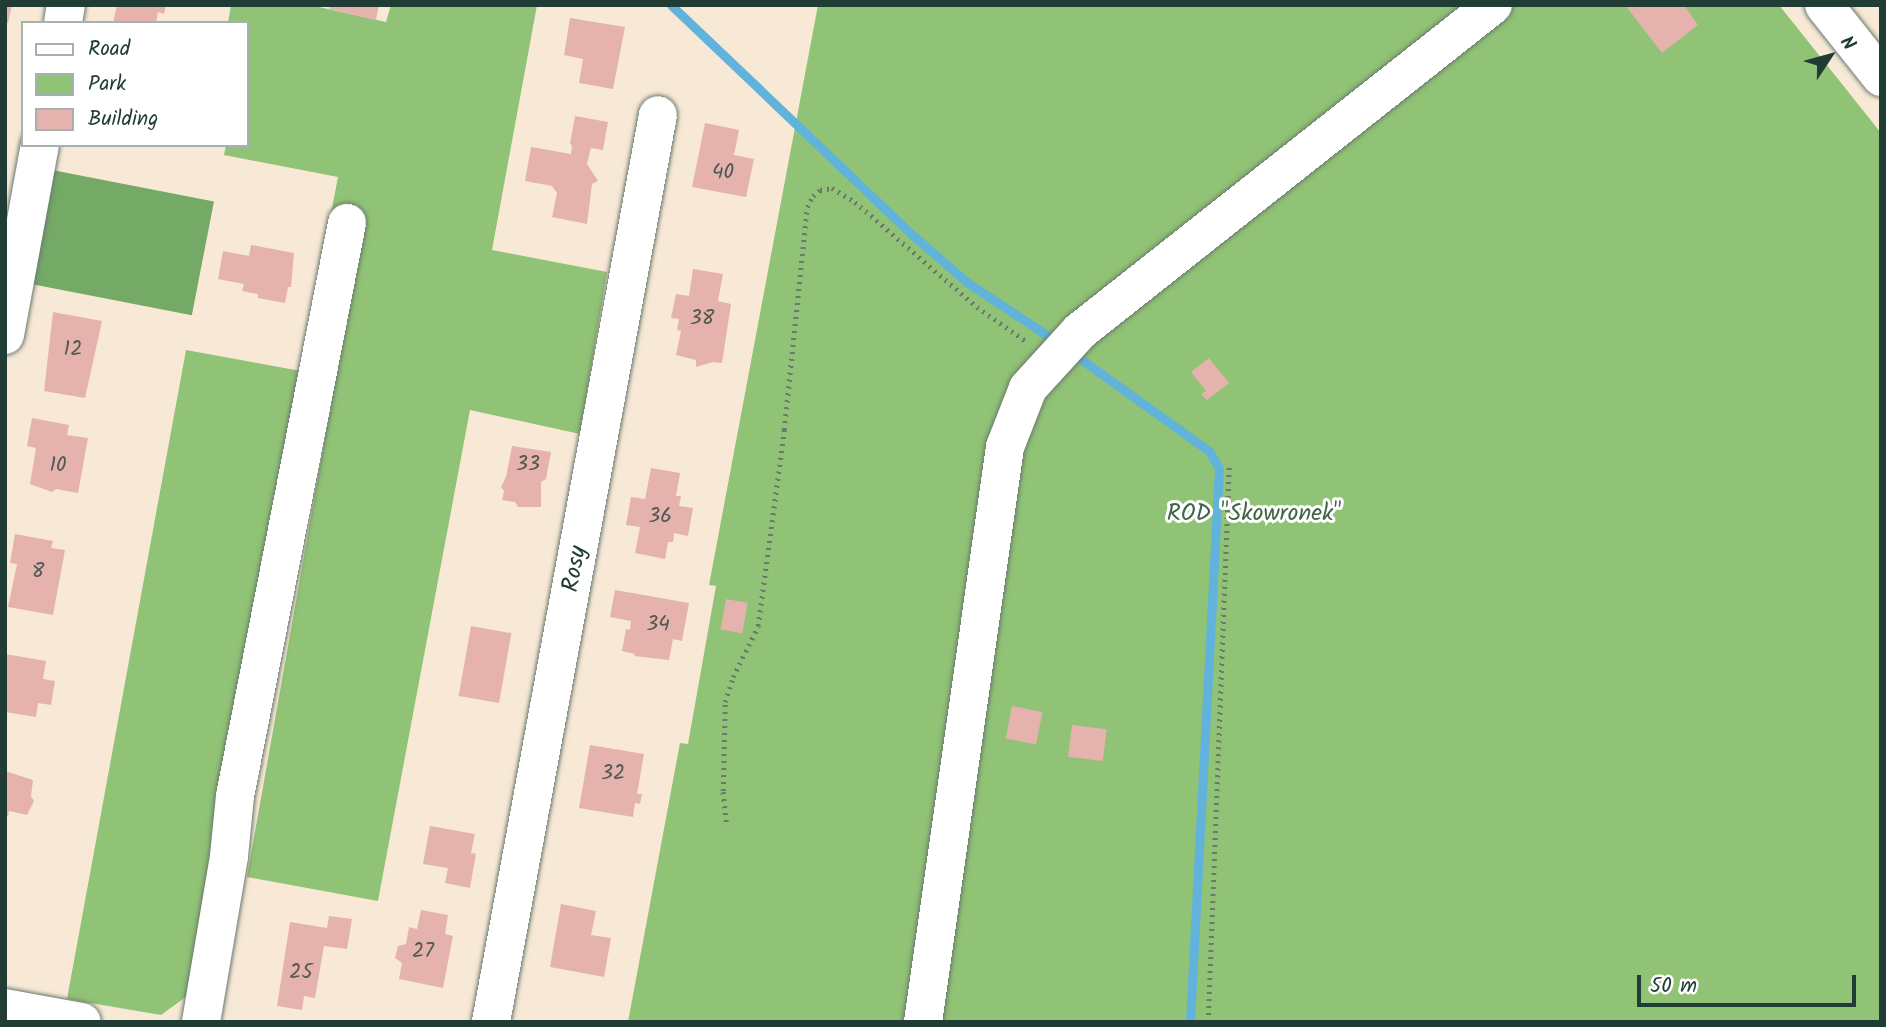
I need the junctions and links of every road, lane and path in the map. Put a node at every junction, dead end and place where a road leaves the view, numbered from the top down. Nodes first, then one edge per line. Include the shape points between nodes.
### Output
1 (1493, 5) edge
2 (1824, 5) edge
3 (1881, 77) edge
4 (659, 116) dead end
5 (40, 147) edge
6 (346, 223) dead end
7 (5, 335) edge
8 (1053, 358) junction
9 (1229, 465) dead end
10 (726, 822) dead end
11 (5, 1008) edge
12 (42, 1018) edge
13 (82, 1022) edge
14 (201, 1022) edge
15 (491, 1022) edge
16 (923, 1022) edge
17 (1208, 1022) edge

1 - 8 street via 1080,331
2 - 3 street
4 - 15 street, Rosy
5 - 7 street
6 - 14 street via 234,796 229,856
8 - 10 path via 977,307 855,202 832,188 813,196 807,207 758,626 725,702
8 - 16 street via 1028,388 1005,447
9 - 17 path
11 - 12 street
12 - 13 street

